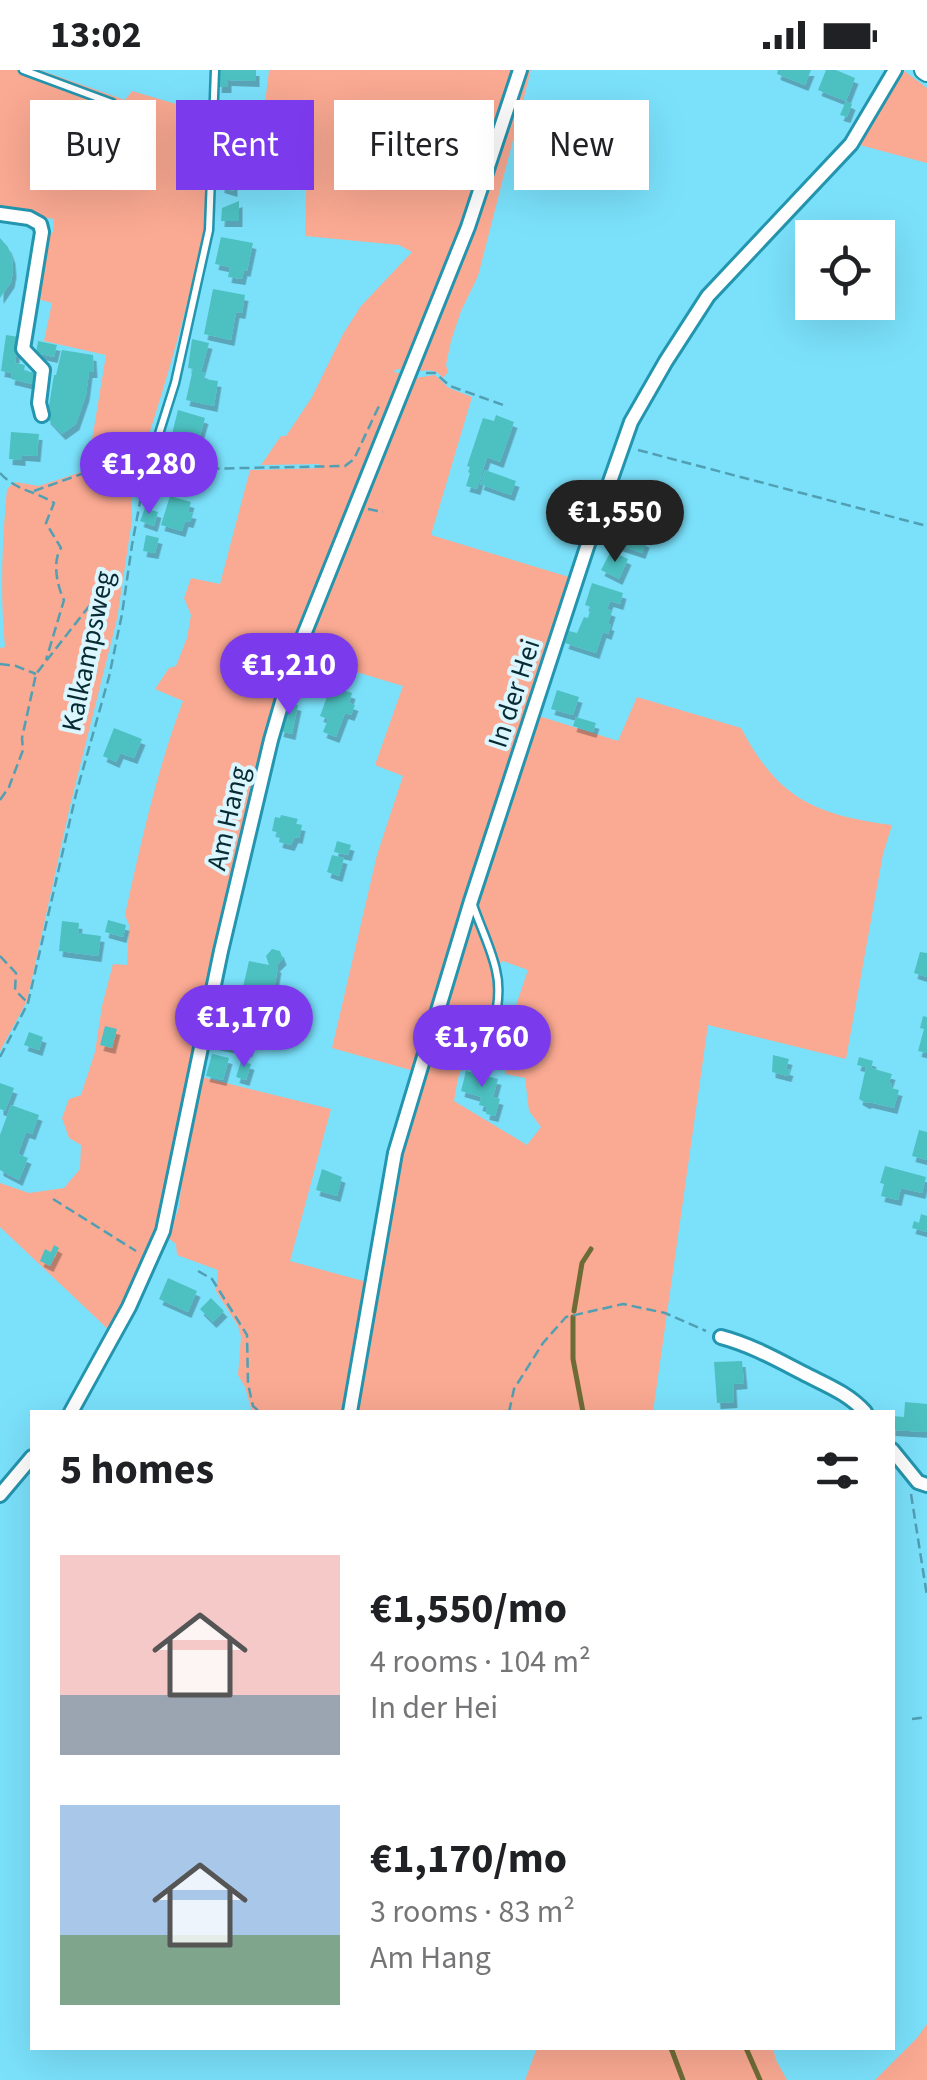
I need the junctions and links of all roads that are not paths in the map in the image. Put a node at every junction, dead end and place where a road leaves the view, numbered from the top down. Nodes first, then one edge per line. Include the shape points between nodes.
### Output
1 (22, 70) edge
2 (215, 70) edge
3 (520, 70) edge
4 (895, 70) edge
5 (104, 100) edge
6 (0, 214) edge
7 (42, 415) dead end
8 (158, 437) road end
9 (472, 901) junction
10 (486, 1055) dead end
11 (722, 1337) road end
12 (72, 1410) edge
13 (350, 1410) edge
14 (863, 1410) edge
15 (895, 1454) edge
16 (30, 1460) edge
17 (927, 1485) edge
18 (0, 1495) edge

1 - 5 lane
2 - 8 lane via 209,230
3 - 12 street, Am Hang via 468,227 295,657 221,951 168,1214 152,1261
4 - 9 street, In der Hei via 851,144 708,296 631,422
6 - 7 street via 30,218 42,232 23,348 44,370
9 - 10 lane via 498,990
9 - 13 street, In der Hei via 394,1153
11 - 14 street via 835,1388
15 - 17 street
16 - 18 street

